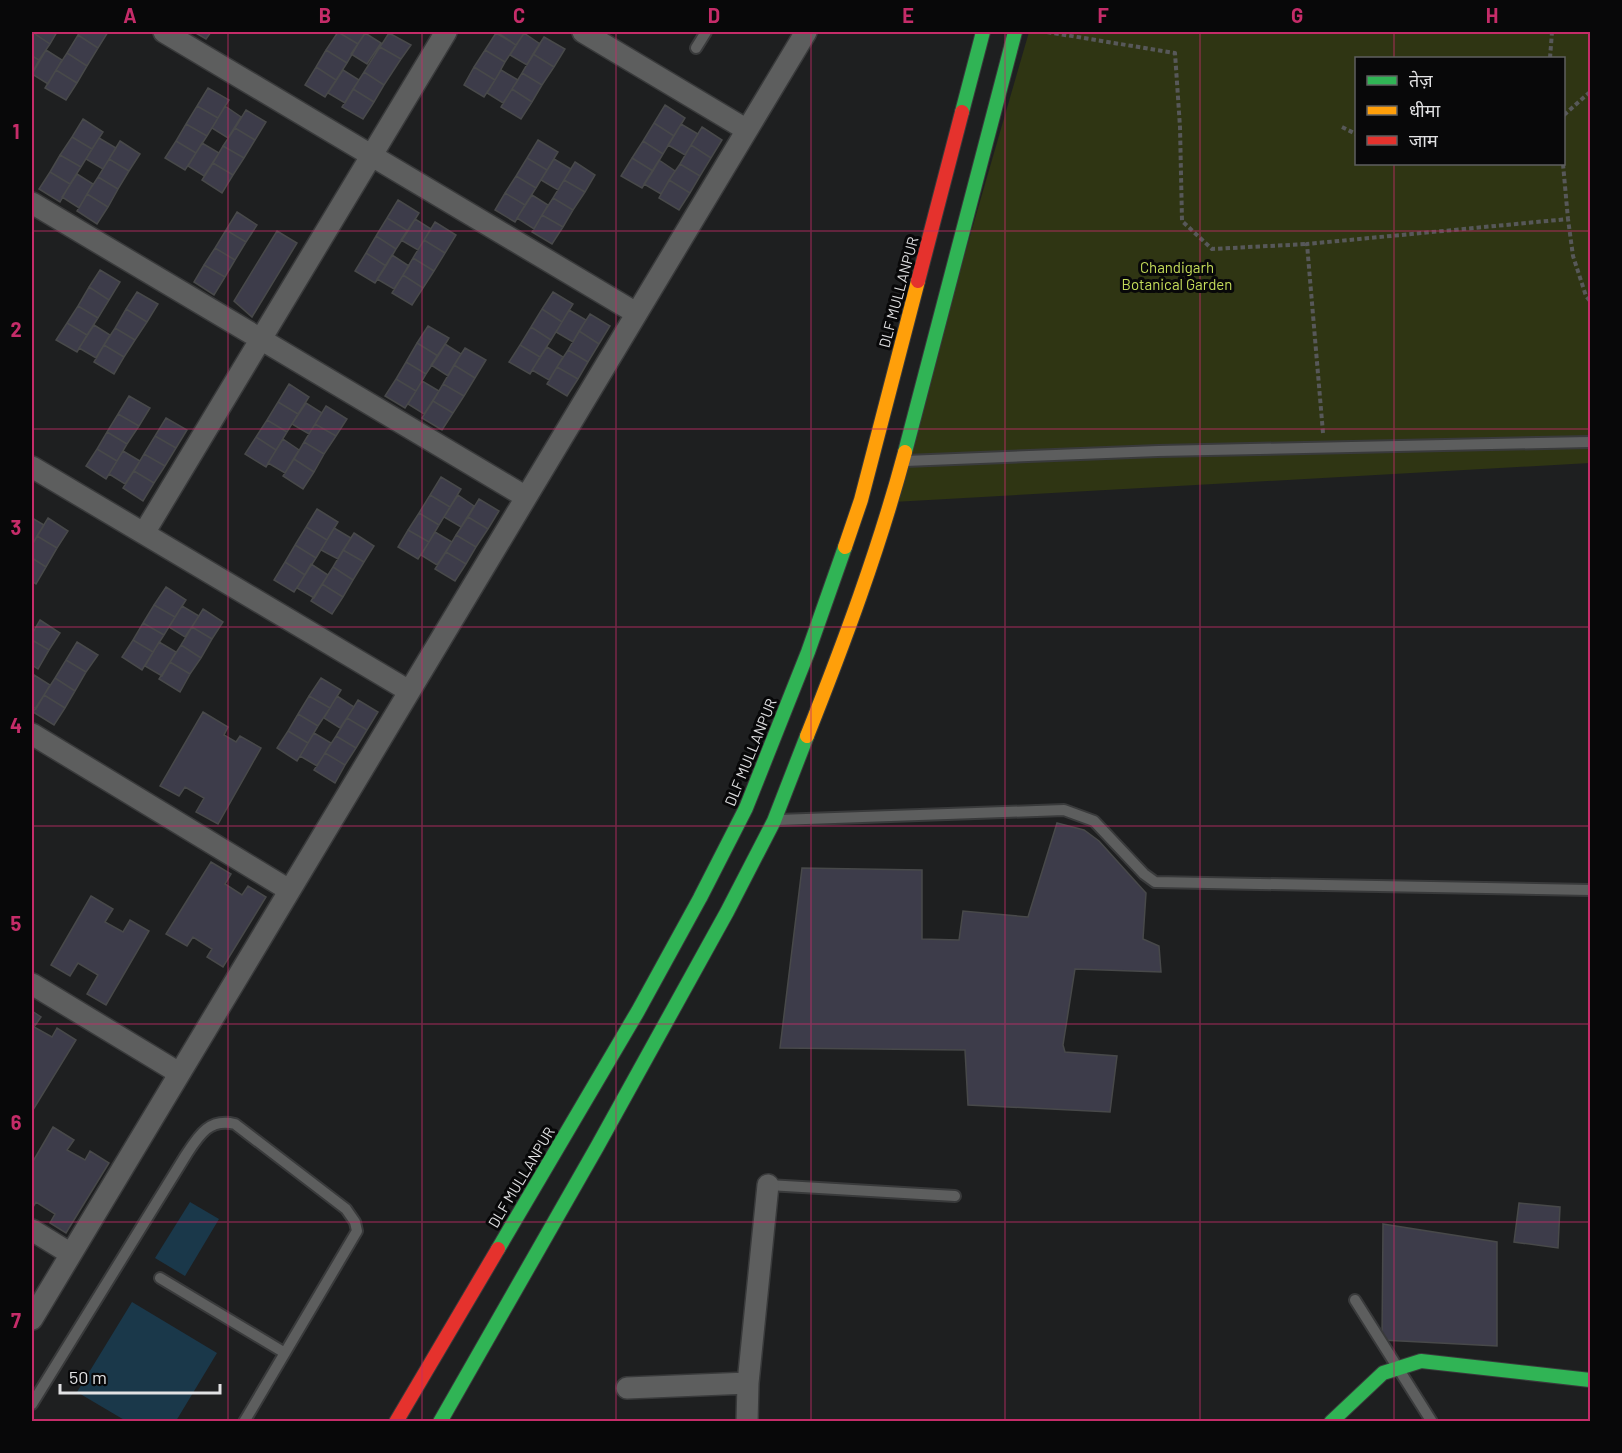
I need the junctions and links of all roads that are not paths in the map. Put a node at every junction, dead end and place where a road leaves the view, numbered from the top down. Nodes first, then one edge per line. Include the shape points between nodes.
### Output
1 (164, 32) edge
2 (446, 32) edge
3 (583, 32) edge
4 (706, 32) edge
5 (806, 32) edge
6 (983, 32) edge
7 (1015, 32) edge
8 (696, 48) dead end
9 (747, 129) junction
10 (371, 155) junction
11 (32, 203) edge
12 (636, 313) junction
13 (261, 339) junction
14 (1590, 441) edge
15 (902, 462) junction
16 (32, 466) edge
17 (526, 497) junction
18 (144, 533) junction
19 (409, 691) junction
20 (32, 734) edge
21 (774, 821) junction
22 (289, 890) junction
23 (1590, 890) edge
24 (32, 984) edge
25 (179, 1073) junction
26 (768, 1185) joint
27 (955, 1196) dead end
28 (32, 1230) edge
29 (70, 1254) junction
30 (160, 1278) dead end
31 (1355, 1299) dead end
32 (32, 1319) edge
33 (285, 1353) junction
34 (1398, 1368) junction
35 (1590, 1380) edge
36 (748, 1383) junction
37 (627, 1388) dead end
38 (32, 1404) edge
39 (244, 1422) edge
40 (396, 1422) edge
41 (440, 1422) edge
42 (747, 1422) edge
43 (1331, 1422) edge
44 (1432, 1422) edge

1 - 10 street
2 - 10 street
3 - 9 street
4 - 8 lane
5 - 9 street
6 - 40 main road, DLF MULLANPUR via 861,500 808,652 746,808 639,1011
7 - 15 main road
9 - 12 street
10 - 12 street
10 - 13 street
11 - 13 street
12 - 17 street
13 - 17 street
13 - 18 street
14 - 15 lane
15 - 21 main road via 836,663
16 - 18 street
17 - 19 street
18 - 19 street
19 - 22 street
20 - 22 street
21 - 23 lane via 1064,810 1094,821 1155,882
21 - 41 main road via 597,1147
22 - 25 street
24 - 25 street
25 - 29 street
26 - 27 lane
26 - 36 street
28 - 29 street
29 - 32 street
30 - 33 lane
31 - 34 lane
33 - 38 lane via 350,1245 357,1231 356,1222 346,1209 235,1124 215,1123 186,1155
33 - 39 lane
34 - 35 main road via 1421,1361
34 - 43 main road via 1383,1373
34 - 44 lane
36 - 37 street
36 - 42 street

